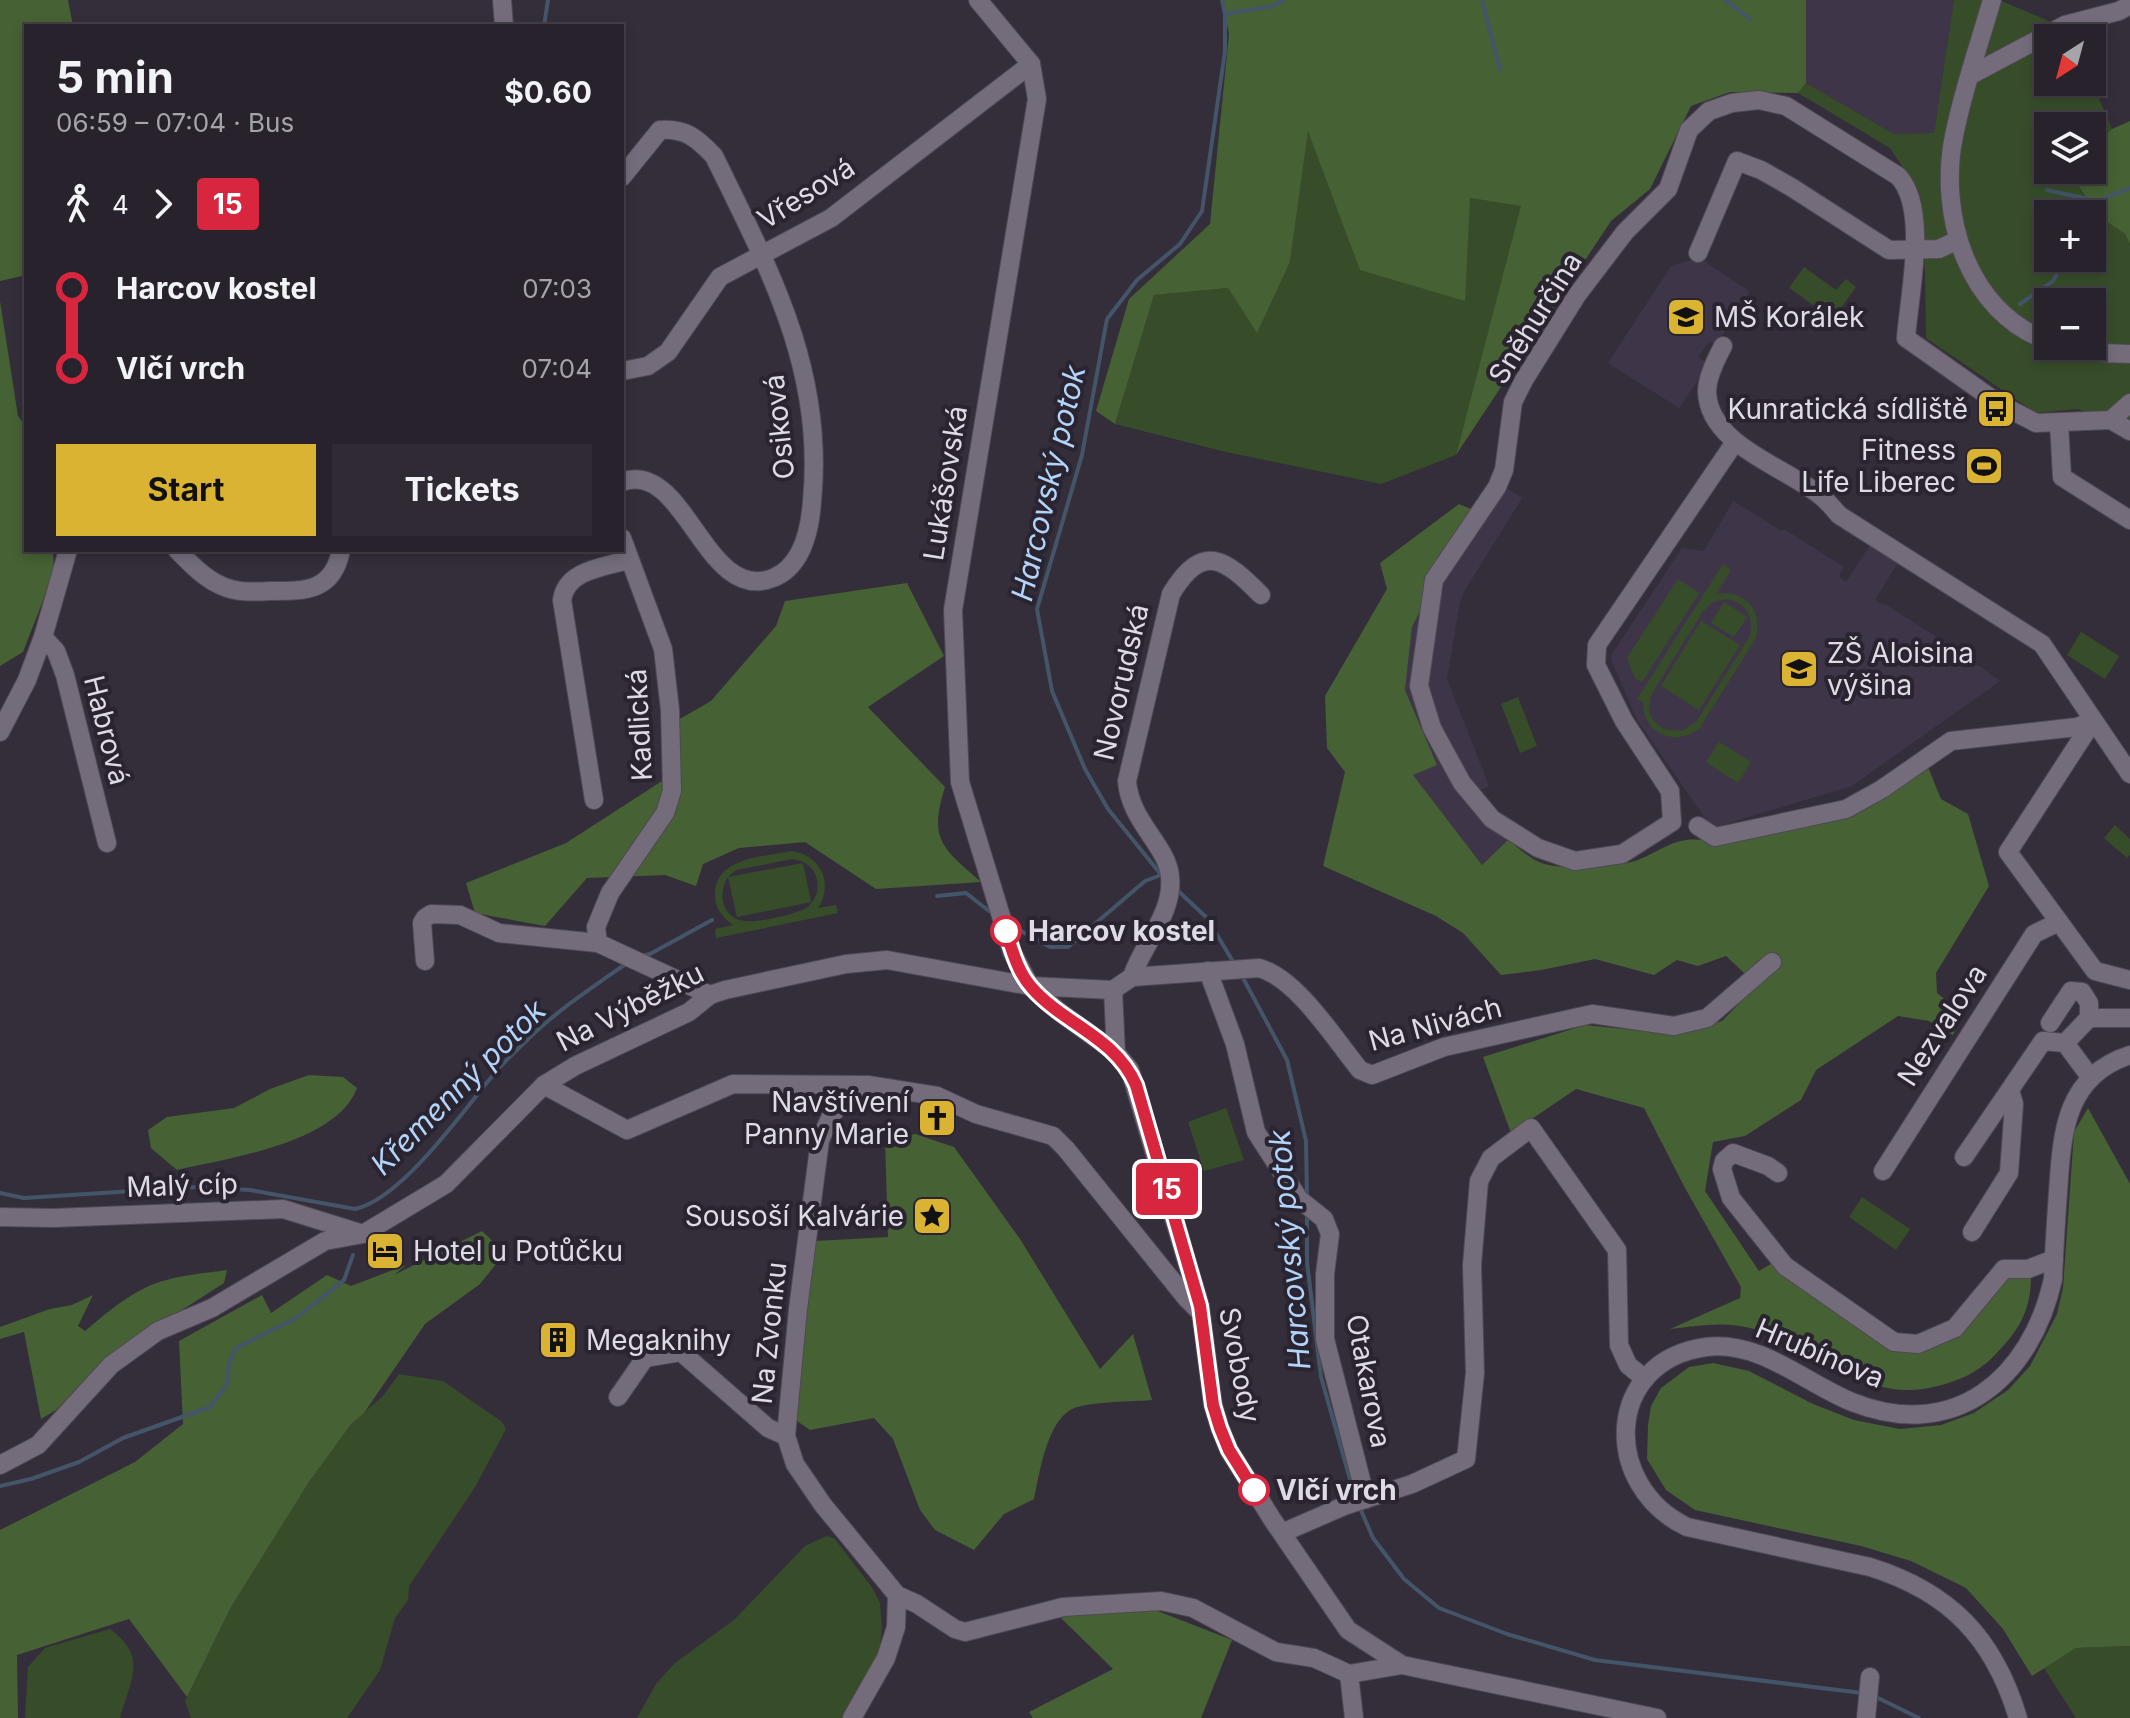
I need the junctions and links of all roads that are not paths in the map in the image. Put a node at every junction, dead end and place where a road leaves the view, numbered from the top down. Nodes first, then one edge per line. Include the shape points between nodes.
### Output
1 (502, 0) edge
2 (978, 0) edge
3 (1992, 0) edge
4 (2121, 6) edge
5 (504, 24) edge
6 (1031, 64) junction
7 (1971, 75) junction
8 (624, 175) edge
9 (1958, 240) junction
10 (1916, 250) junction
11 (1698, 253) dead end
12 (762, 254) junction
13 (2034, 335) edge
14 (1723, 346) dead end
15 (2106, 353) edge
16 (2130, 354) edge
17 (624, 371) edge
18 (2130, 403) edge
19 (2111, 420) junction
20 (2059, 423) junction
21 (2130, 431) edge
22 (1735, 442) junction
23 (624, 482) edge
24 (2130, 520) edge
25 (624, 545) edge
26 (67, 552) edge
27 (179, 552) edge
28 (340, 552) edge
29 (628, 560) junction
30 (1261, 595) dead end
31 (43, 637) junction
32 (2093, 721) junction
33 (0, 732) edge
34 (2130, 774) edge
35 (594, 800) dead end
36 (1698, 826) dead end
37 (107, 843) dead end
38 (2059, 922) junction
39 (598, 943) junction
40 (425, 961) dead end
41 (1772, 962) dead end
42 (1208, 971) junction
43 (1132, 977) junction
44 (2130, 980) edge
45 (1030, 986) junction
46 (1113, 990) junction
47 (710, 995) junction
48 (2089, 1018) junction
49 (2130, 1018) edge
50 (2050, 1023) dead end
51 (2065, 1043) junction
52 (1116, 1053) junction
53 (2130, 1055) edge
54 (2091, 1078) junction
55 (544, 1085) junction
56 (868, 1085) junction
57 (2010, 1090) junction
58 (1964, 1157) dead end
59 (1883, 1171) dead end
60 (1778, 1173) dead end
61 (0, 1217) edge
62 (1972, 1232) dead end
63 (363, 1234) junction
64 (2054, 1259) junction
65 (1202, 1314) junction
66 (1645, 1379) junction
67 (618, 1397) dead end
68 (786, 1436) junction
69 (0, 1465) edge
70 (1358, 1502) junction
71 (1282, 1533) junction
72 (897, 1595) junction
73 (1402, 1665) junction
74 (1349, 1674) junction
75 (852, 1718) edge
76 (1354, 1718) edge
77 (1657, 1718) edge
78 (2018, 1718) edge

1 - 5 street
2 - 6 street
3 - 7 street
4 - 7 street via 2065,25
6 - 12 street, Vřesová via 831,218
6 - 45 street, Lukášovská via 1037,99 953,610 960,782 1012,952
7 - 9 street via 1952,154
8 - 12 street, Osiková via 660,130 675,129 699,140 714,156
9 - 10 street via 1939,249
9 - 13 street via 1988,300
10 - 11 street via 1878,245 1791,187 1737,161
10 - 20 street via 1906,338 1998,403 2036,423
10 - 22 street, Sněhurčina via 1911,200 1898,176 1786,106 1759,100 1732,103 1709,111 1689,130 1668,189 1625,232 1577,295 1513,402 1497,487 1434,580 1419,686 1432,728 1462,783 1492,819 1538,848 1575,861 1622,854 1672,822 1670,791 1624,721 1596,665 1597,645
12 - 17 street, Vřesová via 720,277 668,352 648,366
12 - 23 street, Osiková via 785,307 811,414 811,515 795,560 770,579 740,577 721,563 656,485
14 - 22 street via 1707,393 1718,424
15 - 16 street
18 - 19 street
19 - 20 street
19 - 21 street
20 - 24 street via 2062,477
22 - 32 street via 2042,644
25 - 29 street, Kadlická
26 - 31 street
27 - 28 street via 205,576 241,592 305,591 333,574
29 - 35 street via 578,575 563,590
29 - 39 street, Kadlická via 663,649 672,791 665,813 610,893 596,927
30 - 43 street, Novorudská via 1219,561 1202,561 1184,573 1171,594 1127,781 1136,816 1171,877 1161,919
31 - 33 street
31 - 37 street, Habrová via 56,651 65,675
32 - 34 street
32 - 36 street via 1951,741 1846,809 1715,837
32 - 38 street via 2008,852
38 - 44 street via 2095,971
38 - 59 street, Nezvalova via 2034,934
39 - 40 street via 499,933 460,915 431,914 422,923
39 - 47 street
41 - 42 street, Na Nivách via 1707,1018 1674,1026 1592,1014 1444,1047 1372,1075 1360,1070 1289,985 1268,971
42 - 43 street, Na Nivách
42 - 70 street, Otakarova via 1235,1044 1256,1132 1299,1199 1324,1219 1330,1234 1325,1339
43 - 46 street
45 - 46 street
45 - 47 street, Na Výběžku via 887,960 846,964
45 - 52 street, Svobody
46 - 52 street, Svobody
47 - 55 street, Na Výběžku via 689,1012
48 - 49 street
48 - 50 street via 2082,992 2071,991
48 - 51 street
51 - 54 street
51 - 57 street via 2043,1041
52 - 65 street, Svobody via 1136,1085
53 - 54 street, Hrubínova
54 - 64 street, Hrubínova via 2064,1127
55 - 56 street via 627,1130 733,1084
55 - 63 street, Na Výběžku via 446,1184
56 - 65 street via 937,1096 976,1114 1053,1136
56 - 68 street, Na Zvonku via 832,1114 820,1140
57 - 58 street
57 - 62 street via 2014,1104 2009,1173
60 - 64 street via 1733,1153 1722,1169 1731,1198 1785,1266 1894,1342 1918,1344 1955,1328 2004,1269 2028,1269
61 - 63 street, Malý cíp via 283,1209
63 - 69 street, Na Výběžku via 325,1241 212,1308 158,1331 111,1365 38,1445
64 - 66 street, Hrubínova via 2049,1299 2030,1343 1990,1390 1963,1404 1913,1414 1871,1408 1732,1346 1674,1356
65 - 71 street, Svobody via 1220,1428
66 - 70 street via 1628,1365 1619,1345 1617,1250 1531,1128 1491,1158 1479,1181 1472,1265 1475,1373 1466,1459
66 - 78 street, Hrubínova via 1629,1409 1625,1444 1633,1475 1662,1513 1687,1527 1897,1575 1931,1593 1981,1639 2006,1682
67 - 68 street, Na Zvonku via 645,1358 681,1352 768,1428
68 - 72 street via 795,1464 823,1505
70 - 71 street
71 - 73 street, Svobody via 1348,1630
72 - 74 street via 965,1632 1063,1607 1161,1601 1193,1608 1276,1652 1314,1658
72 - 75 street via 896,1627 886,1658
73 - 74 street
73 - 77 street, Svobody
74 - 76 street

